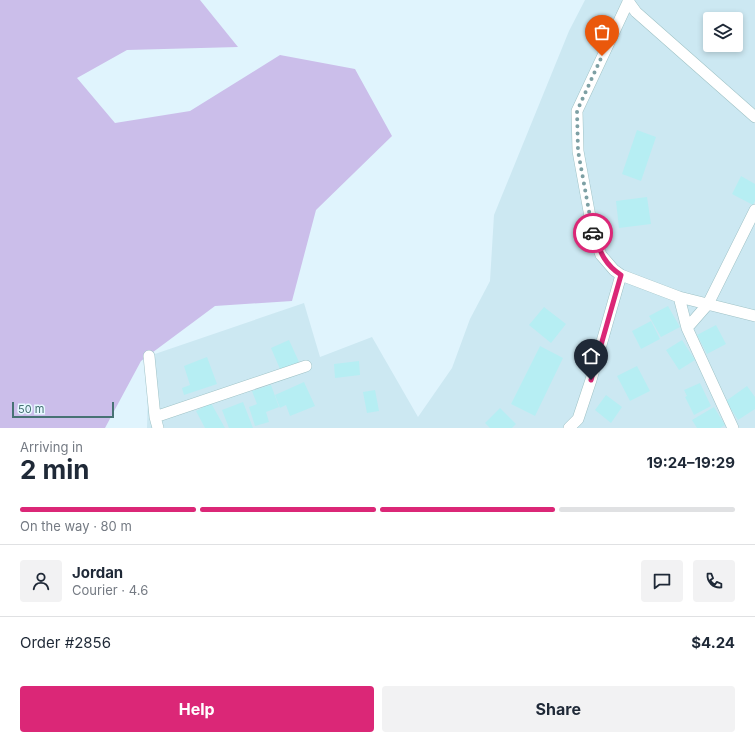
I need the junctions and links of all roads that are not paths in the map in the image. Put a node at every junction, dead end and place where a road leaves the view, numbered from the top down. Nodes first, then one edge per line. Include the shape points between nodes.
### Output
1 (628, 0) edge
2 (755, 117) edge
3 (755, 210) edge
4 (621, 275) junction
5 (679, 297) junction
6 (708, 304) junction
7 (755, 316) edge
8 (687, 328) junction
9 (149, 356) dead end
10 (306, 366) dead end
11 (155, 417) junction
12 (158, 428) edge
13 (569, 428) edge
14 (733, 428) edge

1 - 2 street via 636,12
1 - 4 street via 577,111 578,151 593,233 601,255
3 - 6 street
4 - 5 street
4 - 13 street via 583,406 578,420
5 - 6 street
5 - 8 street
6 - 7 street
6 - 8 street
8 - 14 street
9 - 11 street
10 - 11 street
11 - 12 street

